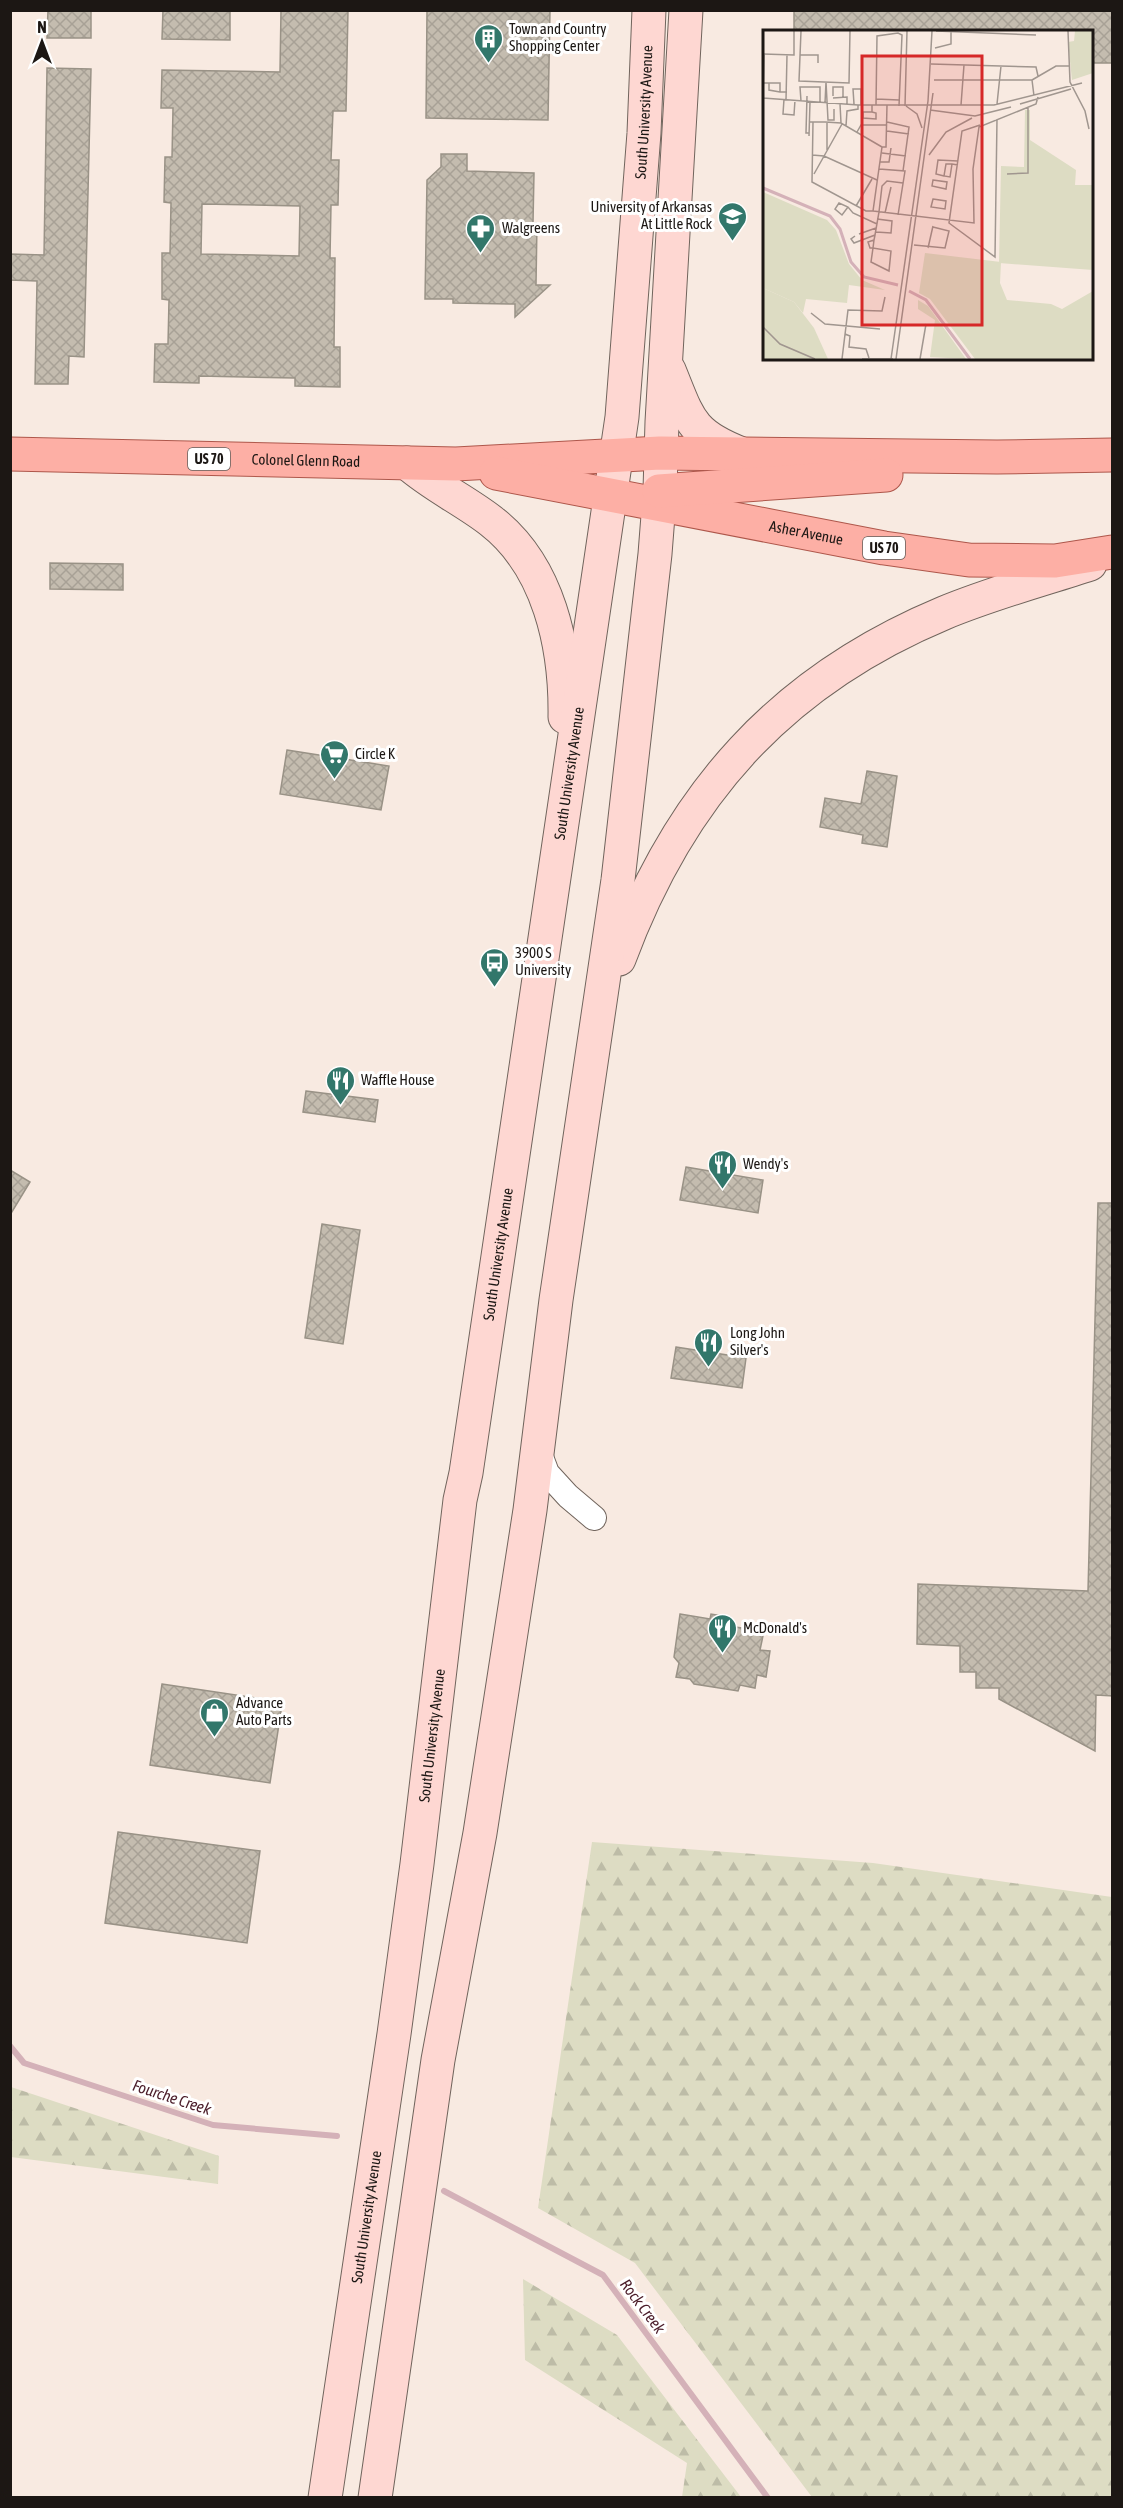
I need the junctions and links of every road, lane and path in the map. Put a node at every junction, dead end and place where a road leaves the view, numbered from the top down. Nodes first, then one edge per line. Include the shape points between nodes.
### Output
1 (649, 10) edge
2 (686, 10) edge
3 (665, 360) junction
4 (660, 453) junction
5 (10, 454) edge
6 (742, 454) junction
7 (617, 455) junction
8 (1113, 455) edge
9 (998, 457) junction
10 (407, 464) junction
11 (456, 464) junction
12 (610, 495) junction
13 (660, 497) junction
14 (1113, 552) edge
15 (1113, 557) edge
16 (565, 798) junction
17 (590, 1065) junction
18 (538, 1449) junction
19 (594, 1518) dead end
20 (325, 2498) edge
21 (375, 2498) edge

1 - 7 main road, South University Avenue via 627,371
2 - 3 main road
3 - 4 main road
3 - 6 main road via 692,424 720,446
4 - 6 main road, US 70
4 - 7 main road, US 70
4 - 13 main road
5 - 10 main road, Colonel Glenn Road / US 70
6 - 9 main road, US 70
7 - 11 main road, Colonel Glenn Road / US 70
7 - 12 main road, South University Avenue
8 - 9 main road, US 70
9 - 13 main road via 925,472
10 - 11 main road, Colonel Glenn Road / US 70
10 - 16 main road via 493,523 514,542 538,577 558,637 566,700
11 - 12 main road, Colonel Glenn Road / US 70
12 - 13 main road, Colonel Glenn Road
12 - 16 main road, South University Avenue
13 - 14 main road, Asher Avenue / US 70 via 884,548 969,560 1055,561
13 - 17 main road via 618,880
15 - 17 main road via 1000,592 908,629 814,684 755,736 688,818 653,882 618,962
16 - 20 main road, South University Avenue via 459,1507 417,1864
17 - 18 main road via 555,1300
18 - 19 street via 547,1473
18 - 21 main road via 483,1812 438,2060

